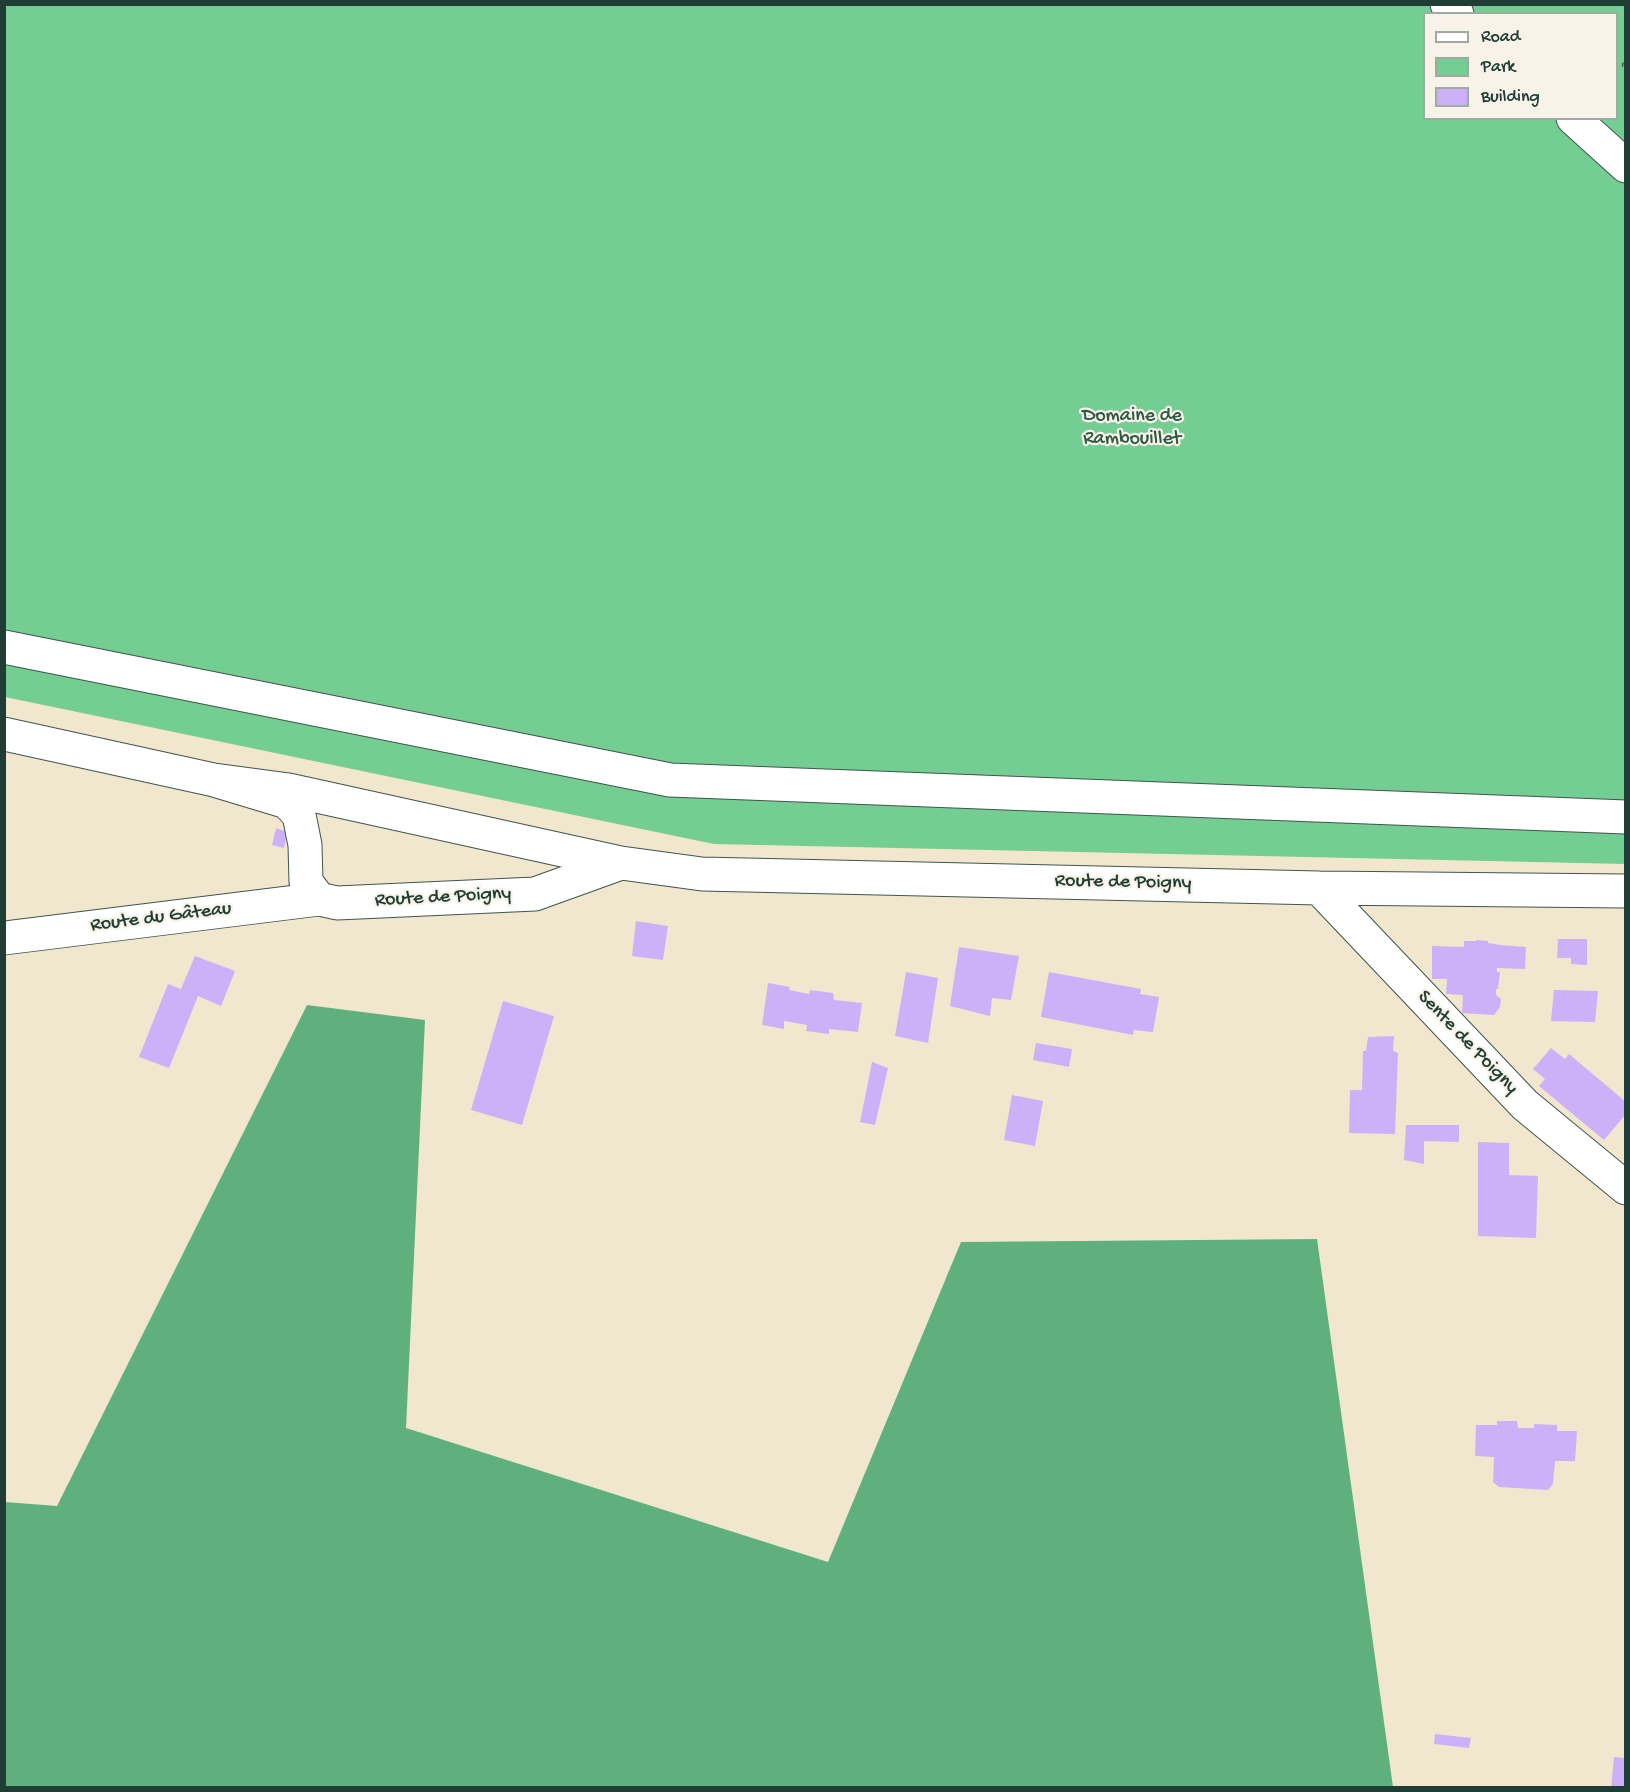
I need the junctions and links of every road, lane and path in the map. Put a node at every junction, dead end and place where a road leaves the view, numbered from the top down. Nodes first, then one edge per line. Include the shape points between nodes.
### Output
1 (1575, 120) edge
2 (1626, 166) edge
3 (4, 647) edge
4 (4, 734) edge
5 (214, 780) junction
6 (352, 804) junction
7 (1626, 816) edge
8 (305, 845) junction
9 (621, 863) junction
10 (1319, 888) junction
11 (1626, 891) edge
12 (319, 899) junction
13 (4, 938) edge
14 (1626, 1188) edge

1 - 2 street
3 - 7 street via 670,780
4 - 5 street, Route de Poigny
5 - 6 street, Route de Poigny
5 - 8 street, Route de Poigny via 286,802 299,815
6 - 8 street via 316,826
6 - 9 street, Route de Poigny
8 - 12 street, Route de Poigny via 306,882
9 - 10 street, Route de Poigny via 702,874
9 - 12 street, Route de Poigny via 535,894 338,903
10 - 11 street, Route de Poigny
10 - 14 street, Sente de Poigny via 1525,1105
12 - 13 street, Route du Gâteau

